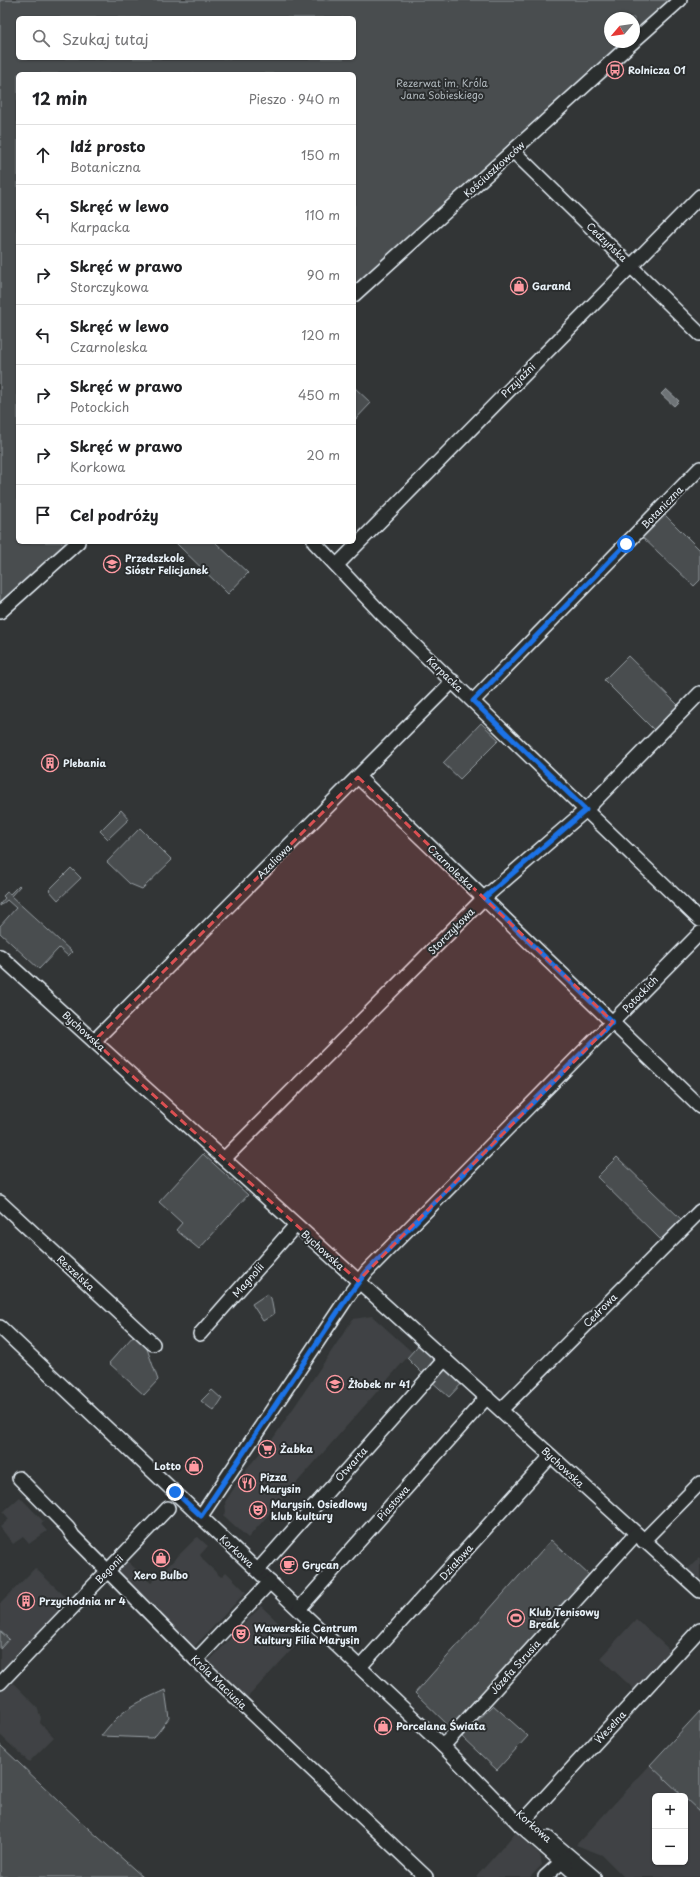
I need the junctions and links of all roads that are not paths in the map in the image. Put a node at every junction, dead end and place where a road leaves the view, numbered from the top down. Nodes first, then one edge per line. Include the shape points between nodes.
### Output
1 (680, 0) edge
2 (640, 37) edge
3 (627, 48) edge
4 (513, 151) junction
5 (700, 196) edge
6 (631, 265) junction
7 (356, 293) edge
8 (700, 334) edge
9 (700, 468) edge
10 (76, 544) edge
11 (316, 544) edge
12 (338, 565) junction
13 (0, 612) edge
14 (453, 681) junction
15 (700, 692) edge
16 (473, 701) junction
17 (358, 777) junction
18 (586, 810) junction
19 (484, 898) junction
20 (700, 920) edge
21 (700, 933) edge
22 (0, 956) edge
23 (612, 1022) junction
24 (94, 1041) junction
25 (700, 1107) edge
26 (224, 1159) junction
27 (0, 1202) edge
28 (700, 1211) edge
29 (296, 1225) junction
30 (358, 1281) junction
31 (0, 1327) edge
32 (200, 1334) dead end
33 (153, 1344) dead end
34 (445, 1359) junction
35 (487, 1397) junction
36 (501, 1410) junction
37 (551, 1456) junction
38 (19, 1478) dead end
39 (700, 1483) edge
40 (168, 1508) dead end
41 (201, 1516) junction
42 (639, 1537) junction
43 (258, 1570) junction
44 (107, 1571) junction
45 (270, 1582) junction
46 (700, 1591) edge
47 (299, 1610) junction
48 (700, 1629) edge
49 (196, 1660) junction
50 (360, 1667) junction
51 (0, 1683) edge
52 (443, 1746) junction
53 (523, 1822) junction
54 (565, 1859) junction
55 (426, 1877) edge
56 (545, 1877) edge
57 (579, 1877) edge
58 (594, 1877) edge

1 - 2 street, Kościuszkowców
3 - 4 street, Kościuszkowców
4 - 6 street, Cedzyńska
4 - 7 street, Kościuszkowców
5 - 6 street, Przyjaźni
6 - 8 street, Cedzyńska
6 - 12 street, Przyjaźni
9 - 16 street, Botaniczna
10 - 13 street
11 - 12 street, Karpacka
12 - 14 street, Karpacka via 382,614
14 - 16 street, Karpacka
14 - 17 street, Azaliowa
15 - 18 street, Storczykowa
16 - 18 street, Karpacka
17 - 19 street, Czarnoleska
17 - 24 street, Azaliowa
18 - 19 street, Storczykowa
18 - 20 street, Karpacka
19 - 23 street, Czarnoleska
19 - 26 street, Storczykowa
21 - 23 street, Potockich
22 - 24 street, Bychowska
23 - 25 street, Czarnoleska
23 - 30 street, Potockich
24 - 26 street, Bychowska
26 - 29 street, Bychowska
27 - 33 street, Reszelska
28 - 36 street, Cedrowa
29 - 30 street, Bychowska
29 - 32 street, Magnolii
30 - 34 street, Bychowska
30 - 41 street, Potockich
31 - 41 street, Korkowa
34 - 35 street, Bychowska
34 - 43 street, Otwarta
35 - 36 street, Bychowska
35 - 47 street, Piastowa
36 - 37 street, Bychowska
37 - 42 street, Bychowska
37 - 50 street, Działowa
38 - 44 street, Króla Maciusia
39 - 42 street, Józefa Strusia
40 - 44 street, Begonii
41 - 43 street, Korkowa
42 - 46 street, Bychowska
42 - 52 street, Józefa Strusia
43 - 45 street, Korkowa
44 - 49 street, Króla Maciusia
44 - 51 street, Begonii
45 - 47 street, Korkowa
45 - 49 street
47 - 50 street, Korkowa
48 - 53 street, Weselna
49 - 55 street, Króla Maciusia
50 - 52 street, Korkowa
52 - 53 street, Korkowa
53 - 54 street, Korkowa
54 - 56 street
54 - 57 street, Korkowa
54 - 58 street, Korkowa

